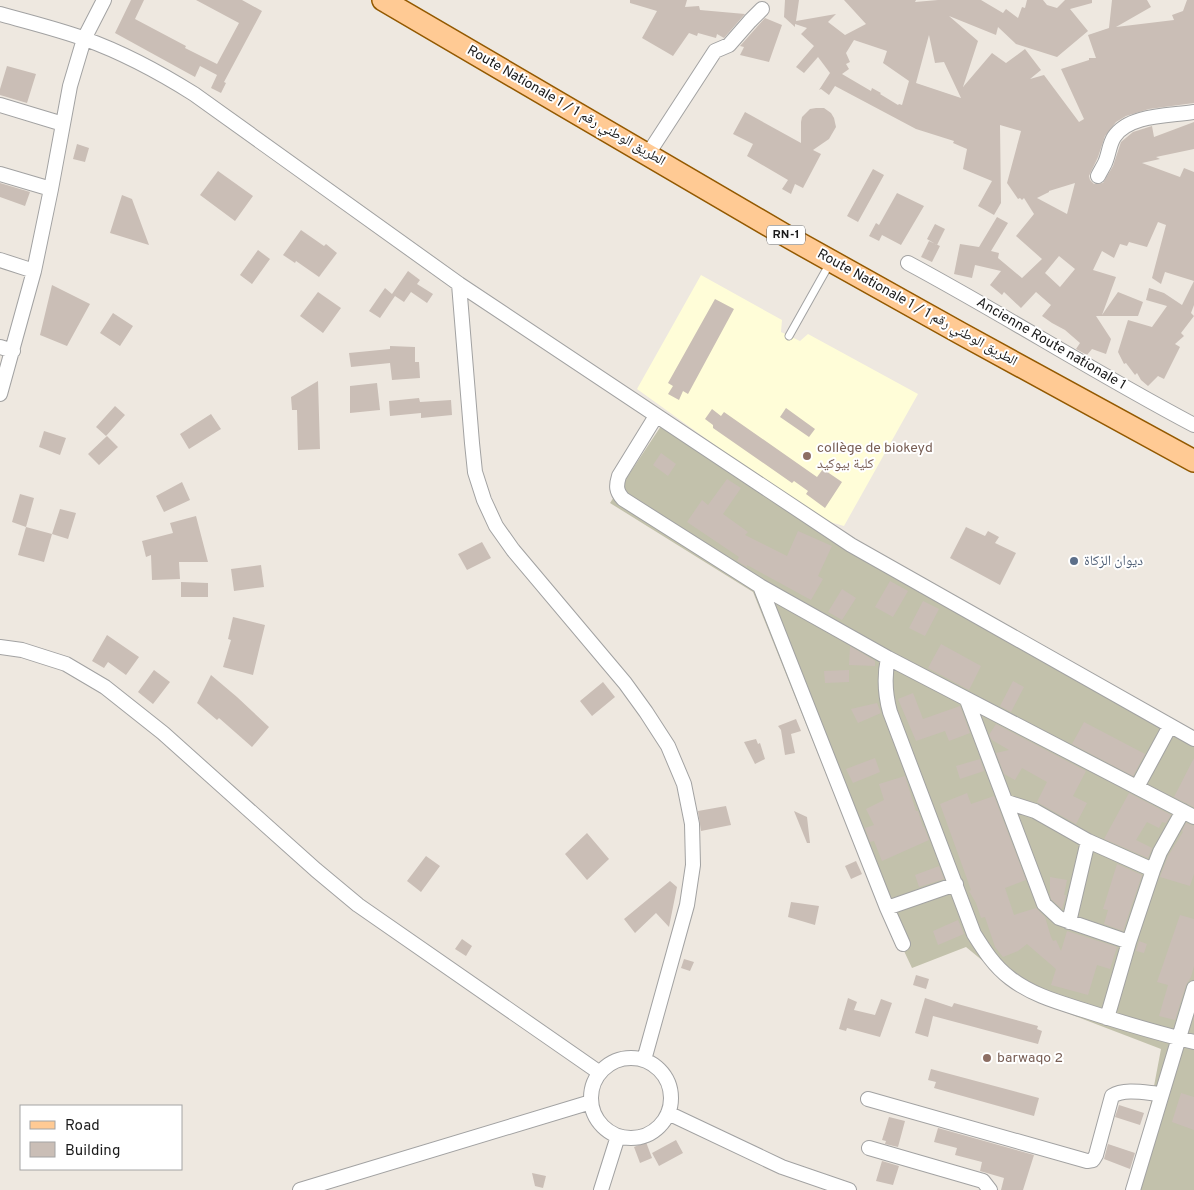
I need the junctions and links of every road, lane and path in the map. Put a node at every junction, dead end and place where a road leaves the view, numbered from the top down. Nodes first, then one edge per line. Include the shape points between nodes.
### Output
1 (104, 0) edge
2 (382, 0) edge
3 (762, 9) dead end
4 (0, 14) edge
5 (84, 39) junction
6 (0, 105) edge
7 (1194, 112) edge
8 (63, 124) junction
9 (648, 154) junction
10 (0, 174) edge
11 (1098, 176) dead end
12 (51, 189) junction
13 (0, 260) edge
14 (831, 261) junction
15 (908, 263) dead end
16 (34, 272) junction
17 (459, 284) junction
18 (789, 336) dead end
19 (6, 349) edge
20 (0, 394) edge
21 (656, 416) junction
22 (1194, 425) edge
23 (1194, 461) edge
24 (760, 586) junction
25 (0, 647) edge
26 (888, 658) junction
27 (967, 700) junction
28 (1170, 726) junction
29 (1194, 739) edge
30 (1137, 787) junction
31 (1007, 802) junction
32 (1189, 814) edge
33 (1088, 841) junction
34 (1153, 870) junction
35 (956, 884) junction
36 (887, 908) junction
37 (1069, 922) junction
38 (1129, 942) junction
39 (903, 944) dead end
40 (1194, 988) edge
41 (1107, 1018) junction
42 (1178, 1038) junction
43 (1194, 1042) edge
44 (644, 1060) junction
45 (600, 1073) junction
46 (1162, 1094) junction
47 (868, 1099) dead end
48 (591, 1102) junction
49 (668, 1113) junction
50 (618, 1136) junction
51 (869, 1148) dead end
52 (300, 1190) edge
53 (601, 1190) edge
54 (849, 1190) edge
55 (990, 1190) edge
56 (1133, 1190) edge

1 - 5 street
2 - 9 main road, Route Nationale 1 / الطريق الوطني رقم 1 / RN-1
3 - 9 street via 729,45 716,51
4 - 5 street
5 - 8 street
5 - 17 street via 159,72 194,94
6 - 8 street
7 - 11 street via 1149,117 1122,128 1111,143
8 - 12 street
9 - 14 main road, Route Nationale 1 / الطريق الوطني رقم 1 / RN-1
10 - 12 street
12 - 16 street
13 - 16 street
14 - 18 lane
14 - 23 main road, Route Nationale 1 / الطريق الوطني رقم 1 / RN-1
15 - 22 street, Ancienne Route nationale 1
16 - 19 street
17 - 21 street
17 - 44 street via 475,472 484,500 496,526 513,550 646,712 668,746 684,784 692,824 692,873 687,905
19 - 20 street
21 - 24 street via 619,476 616,484 618,493
21 - 28 street via 851,545
24 - 26 street
24 - 36 street
25 - 45 street via 22,650 66,664 105,687 163,733 358,905
26 - 27 street
26 - 35 street via 885,685 890,712
27 - 30 street
27 - 31 street
28 - 29 street
28 - 30 street
30 - 32 street
31 - 33 street via 1035,812
31 - 37 street via 1044,904 1059,918
32 - 34 street via 1160,852
33 - 34 street
33 - 37 street
34 - 38 street
35 - 36 street
35 - 41 street via 974,934 995,964 1009,977 1041,996
36 - 39 street
37 - 38 street
38 - 41 street
40 - 42 street
41 - 42 street
42 - 43 street
42 - 46 street
44 - 45 street via 620,1060
44 - 49 street via 656,1066 670,1088
45 - 48 street via 593,1087
46 - 47 street via 1137,1092 1112,1096 1096,1155 1087,1161
46 - 56 street
48 - 50 street via 597,1119
48 - 52 street
49 - 50 street via 664,1122 648,1134 638,1138
49 - 54 street via 782,1167
50 - 53 street
51 - 55 street via 983,1181

